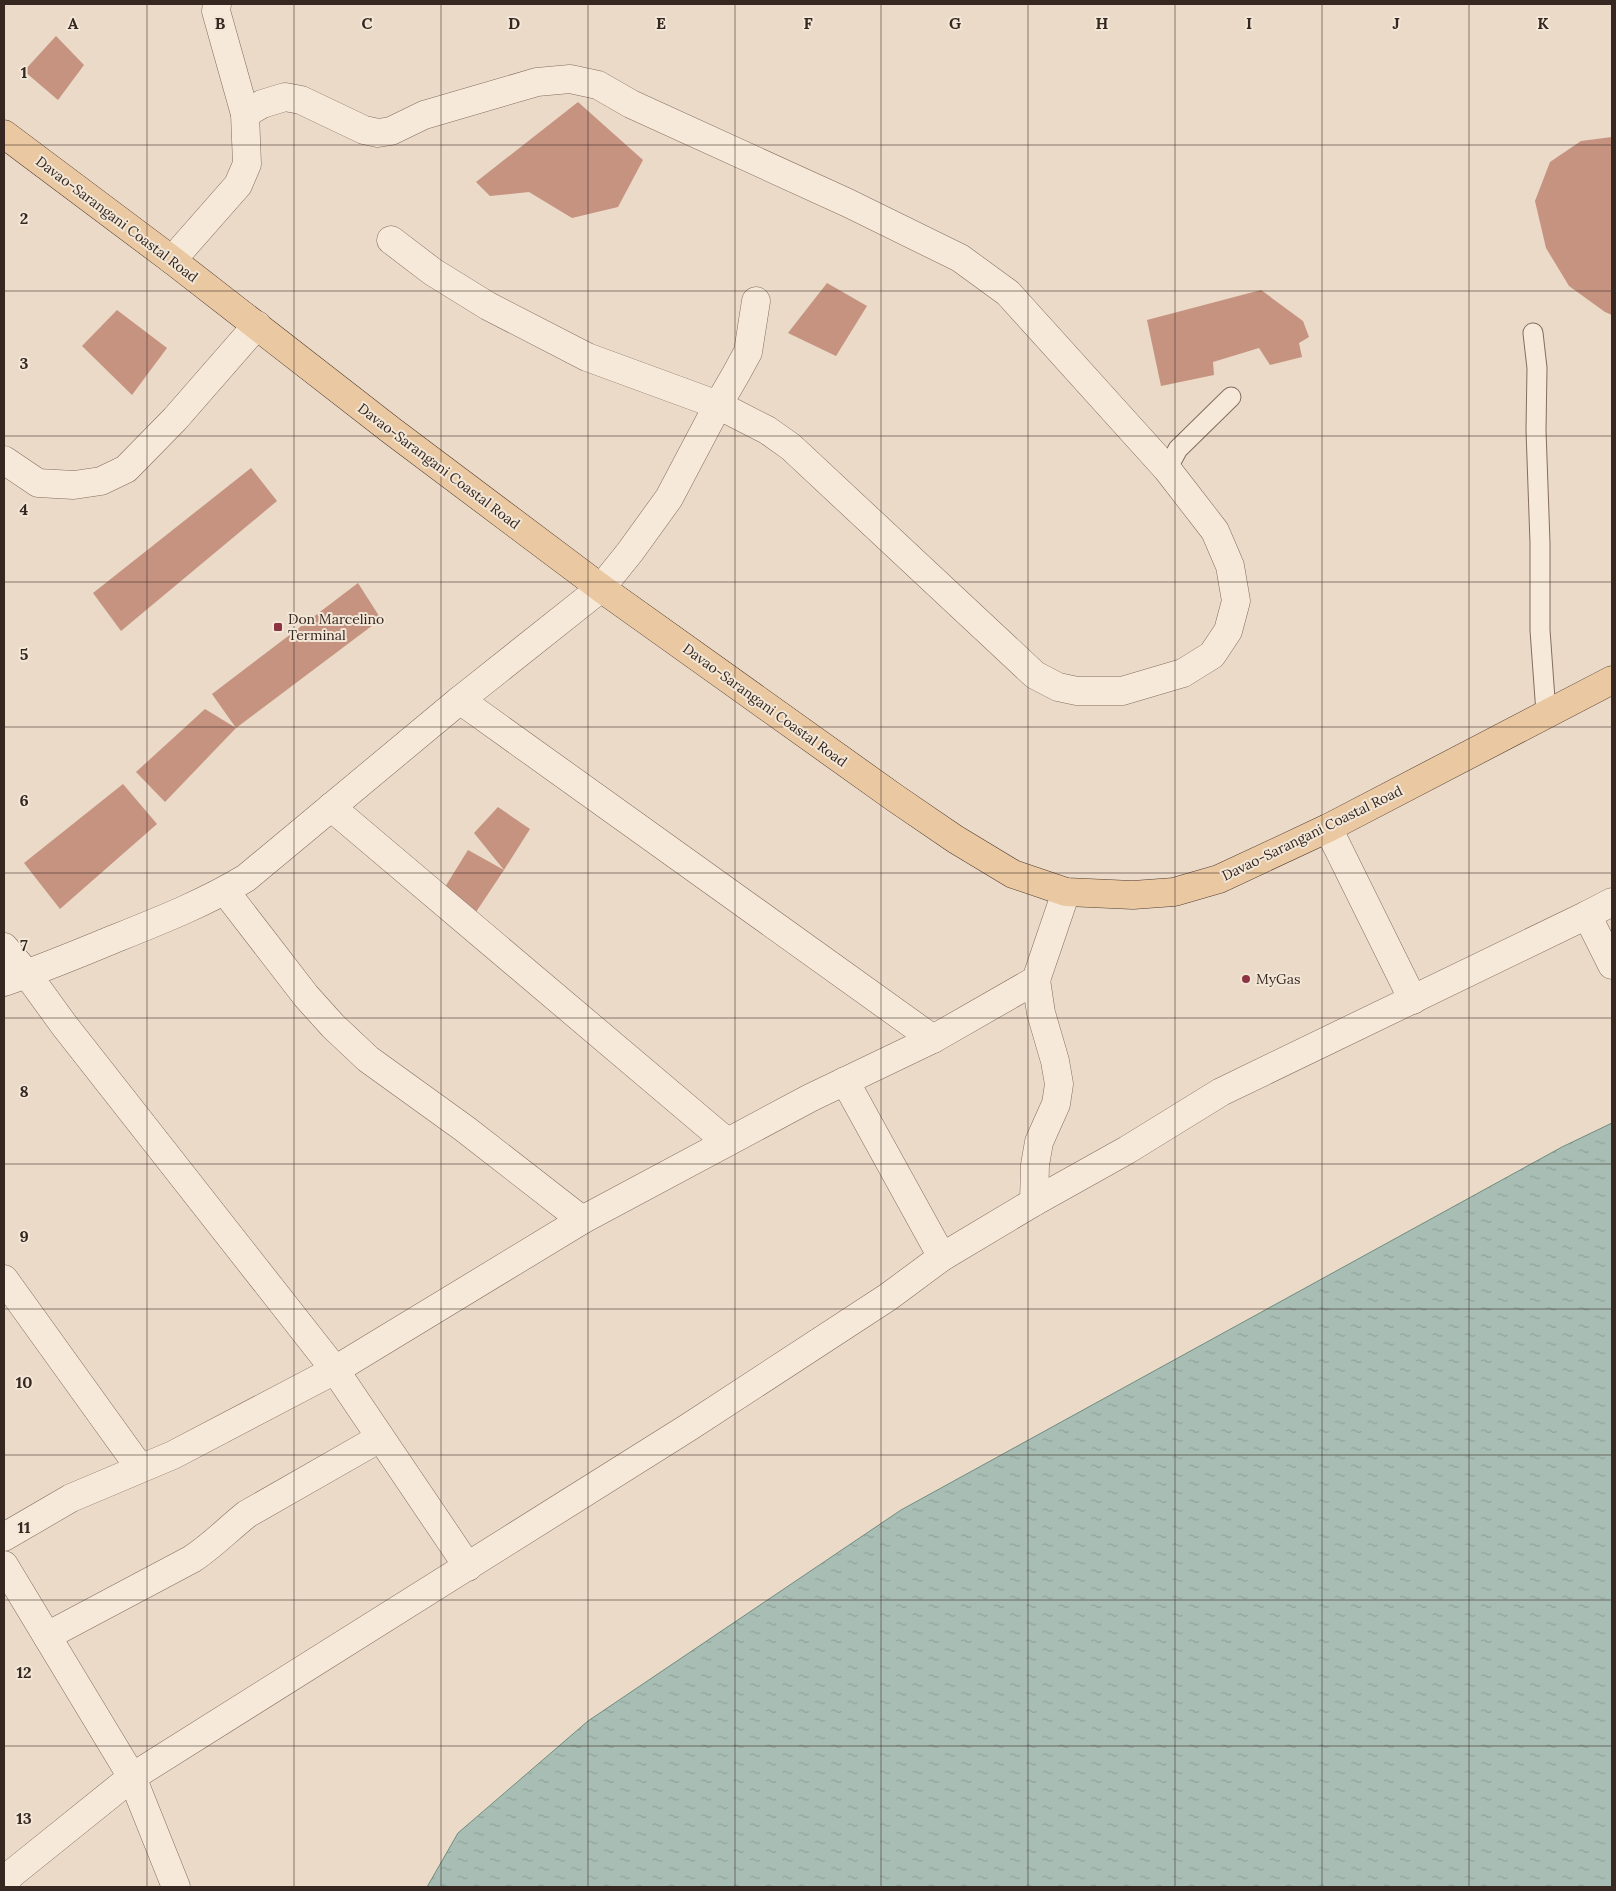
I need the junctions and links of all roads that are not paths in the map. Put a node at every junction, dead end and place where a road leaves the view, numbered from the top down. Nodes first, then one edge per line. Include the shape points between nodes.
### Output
1 (212, 6) edge
2 (245, 114) junction
3 (4, 134) edge
4 (391, 240) dead end
5 (172, 260) junction
6 (756, 301) dead end
7 (257, 325) junction
8 (1533, 332) dead end
9 (1231, 397) dead end
10 (718, 404) junction
11 (4, 460) edge
12 (1167, 469) junction
13 (601, 588) junction
14 (1612, 680) edge
15 (460, 700) junction
16 (1546, 713) junction
17 (331, 807) junction
18 (1328, 828) junction
19 (225, 891) junction
20 (1066, 892) junction
21 (1612, 902) edge
22 (1587, 915) junction
23 (4, 947) edge
24 (1612, 965) edge
25 (15, 978) edge
26 (1036, 980) junction
27 (1413, 1000) junction
28 (934, 1038) junction
29 (845, 1081) junction
30 (727, 1142) junction
31 (1034, 1202) junction
32 (582, 1220) junction
33 (942, 1257) junction
34 (4, 1279) edge
35 (335, 1370) junction
36 (380, 1438) junction
37 (140, 1468) junction
38 (4, 1537) edge
39 (4, 1565) edge
40 (468, 1567) junction
41 (47, 1636) junction
42 (132, 1777) junction
43 (5, 1887) edge
44 (176, 1887) edge

1 - 2 street
2 - 5 street via 246,164 238,186
2 - 12 street via 262,104 286,97 301,100 364,130 378,133 424,115 537,82 570,79 598,85 631,104 960,258 1008,293
3 - 5 main road, Davao-Sarangani Coastal Road
4 - 10 street via 433,272 488,306 587,357
5 - 7 main road, Davao-Sarangani Coastal Road
6 - 10 street via 748,352
7 - 11 street via 175,419 126,469 101,481 74,486 38,483
7 - 13 main road, Davao-Sarangani Coastal Road
8 - 16 lane via 1540,630
9 - 12 lane via 1178,448
10 - 12 street via 791,447 1035,675 1058,687 1077,691 1122,691 1183,673 1212,654 1228,631 1236,600 1230,566 1215,531
10 - 13 street via 669,498
13 - 15 street
13 - 20 main road, Davao-Sarangani Coastal Road via 955,839 1013,874
14 - 16 main road, Davao-Sarangani Coastal Road
15 - 17 street
15 - 28 street
16 - 18 main road, Davao-Sarangani Coastal Road
17 - 19 street via 246,878
17 - 30 street
18 - 20 main road, Davao-Sarangani Coastal Road via 1218,879 1174,892 1133,895
18 - 27 street
19 - 25 street
19 - 32 street via 306,996 368,1059
20 - 26 street
21 - 22 street
22 - 24 street
22 - 27 street
23 - 25 street
25 - 35 street via 64,1025
26 - 28 street
26 - 31 street via 1040,1013 1059,1084 1056,1104 1039,1142 1034,1165
27 - 31 street via 1221,1092
28 - 29 street
29 - 30 street
29 - 33 street
30 - 32 street
31 - 33 street
32 - 35 street
33 - 40 street via 888,1297
34 - 37 street
35 - 36 street
35 - 37 street via 173,1455
36 - 40 street
36 - 41 street via 247,1514 192,1559
37 - 38 street via 71,1498
39 - 41 street
40 - 42 street
41 - 42 street
42 - 43 street via 9,1876
42 - 44 street

